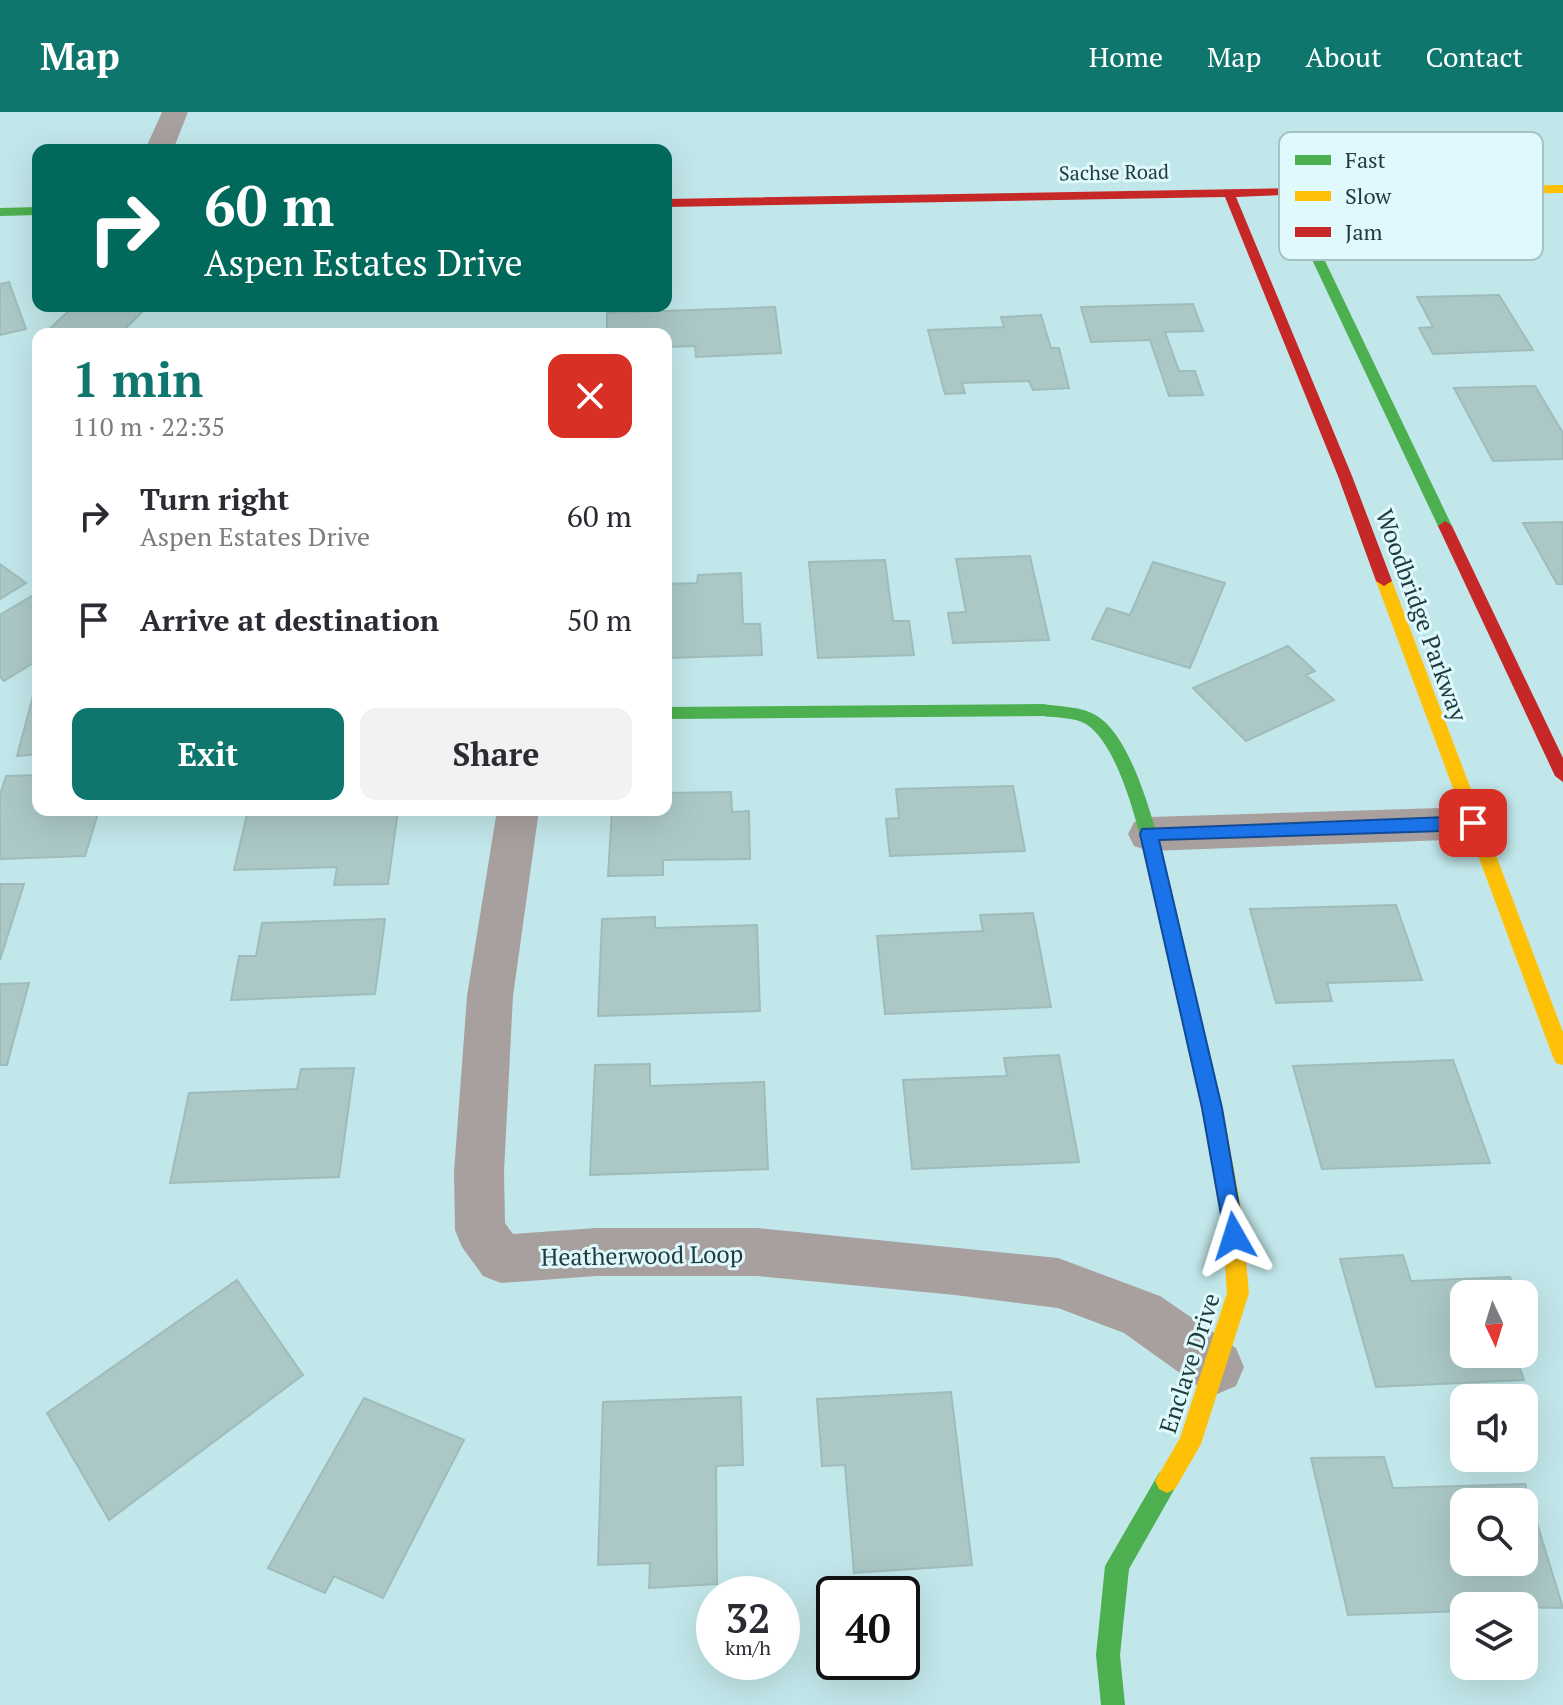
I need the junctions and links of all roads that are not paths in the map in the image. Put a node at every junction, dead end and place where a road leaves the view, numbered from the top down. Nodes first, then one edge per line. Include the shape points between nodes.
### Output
1 (175, 112) edge
2 (162, 144) edge
3 (1543, 189) edge
4 (1563, 189) edge
5 (1279, 192) edge
6 (1229, 193) junction
7 (672, 203) edge
8 (32, 211) edge
9 (0, 212) edge
10 (1318, 260) edge
11 (672, 713) edge
12 (1563, 776) edge
13 (517, 816) edge
14 (1473, 823) junction
15 (1149, 834) junction
16 (1563, 1057) edge
17 (1217, 1367) junction
18 (1113, 1705) edge

1 - 2 street
3 - 4 main road, Sachse Road
5 - 6 main road, Sachse Road
6 - 7 main road, Sachse Road
6 - 14 main road, Woodbridge Parkway via 1345,476
8 - 9 main road
10 - 12 main road, Woodbridge Parkway
11 - 15 main road via 1043,710 1092,720 1114,744
13 - 17 street, Heatherwood Loop via 490,996 479,1172 480,1230 501,1259 596,1252 757,1252 1058,1283 1141,1314
14 - 15 street
14 - 16 main road, Woodbridge Parkway
15 - 17 main road, Enclave Drive via 1231,1208 1238,1293
17 - 18 main road, Enclave Drive via 1190,1444 1117,1566 1108,1655

